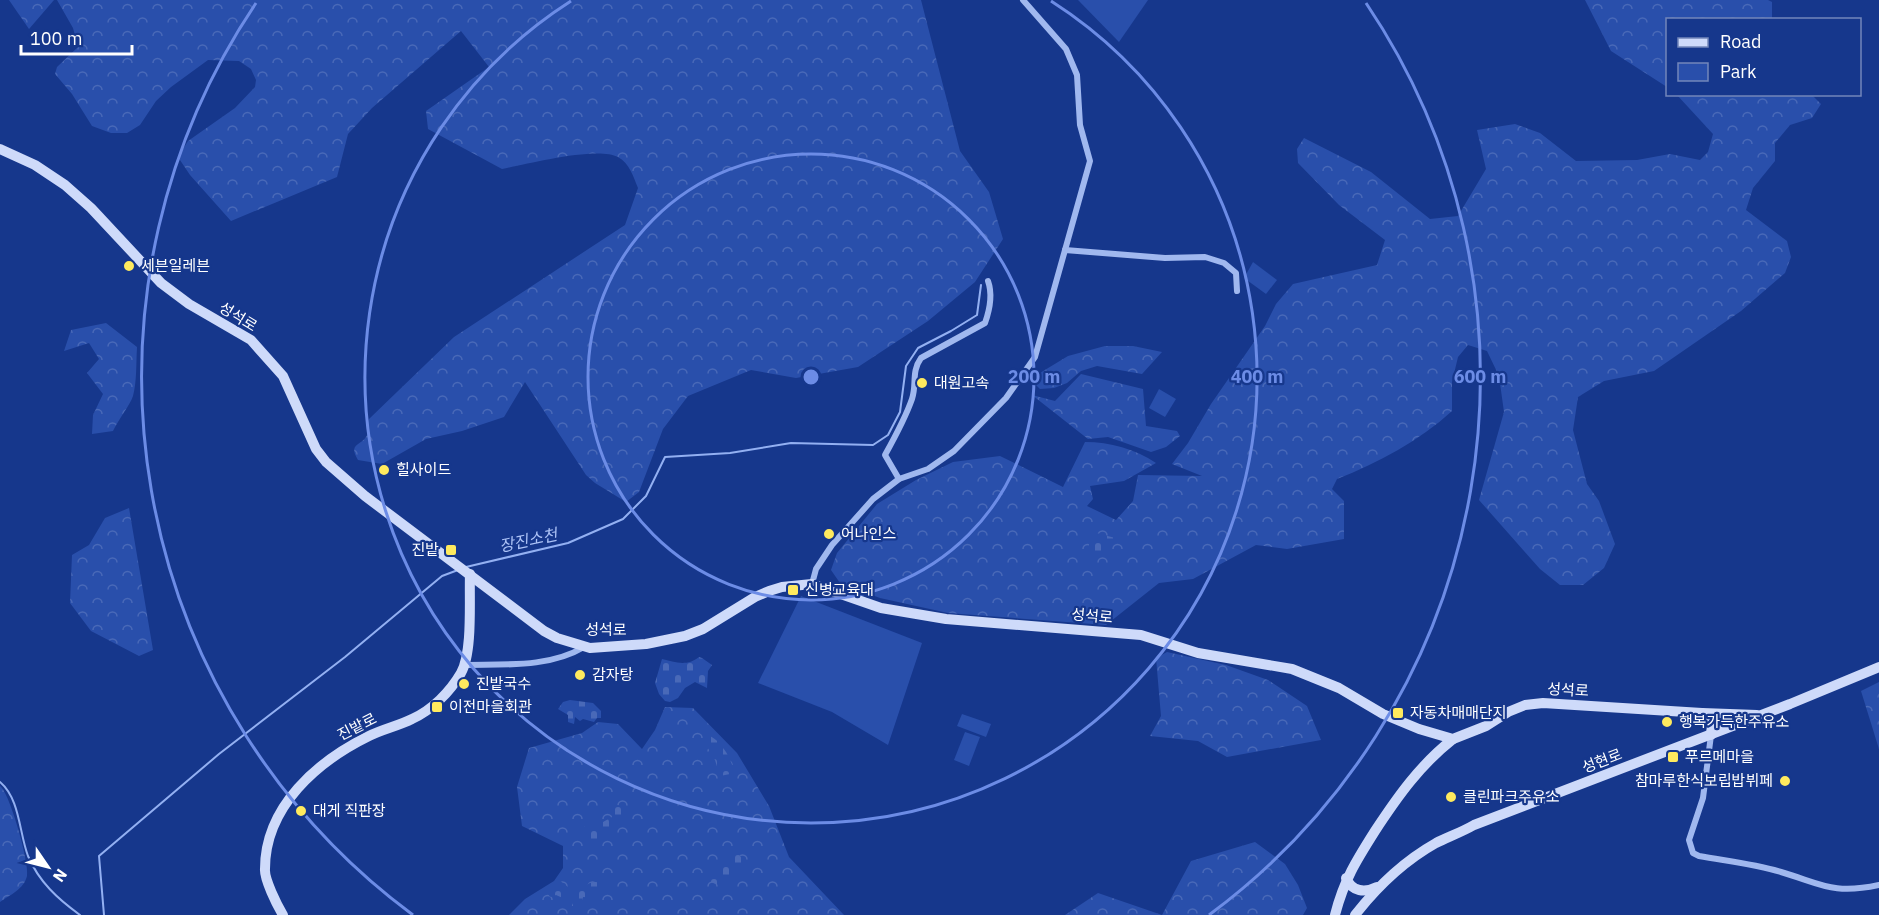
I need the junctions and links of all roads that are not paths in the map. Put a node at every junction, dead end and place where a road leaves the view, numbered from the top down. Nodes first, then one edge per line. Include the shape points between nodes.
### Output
1 (1023, 0) edge
2 (0, 149) edge
3 (1065, 250) junction
4 (988, 281) dead end
5 (1237, 291) dead end
6 (899, 479) junction
7 (469, 573) junction
8 (813, 584) junction
9 (585, 646) junction
10 (464, 665) junction
11 (1879, 667) edge
12 (1702, 712) junction
13 (1763, 715) junction
14 (1711, 735) junction
15 (1454, 739) junction
16 (1346, 879) junction
17 (1383, 884) junction
18 (1879, 885) edge
19 (283, 915) edge
20 (1335, 915) edge
21 (1355, 915) edge

1 - 3 street via 1066,49 1077,75 1080,124 1090,161
2 - 7 street, 성석로 via 65,185 161,283 251,340 283,376 316,449 326,462
3 - 5 street via 1205,257 1224,263 1236,273
3 - 6 street via 1035,357 1006,398 954,451 928,469
4 - 6 street via 991,290 986,324 921,358 915,367 913,396 885,456
6 - 8 street via 873,499 832,545 816,569
7 - 9 street, 성석로 via 544,631
7 - 10 street, 진밭로
8 - 9 street, 성석로 via 782,587 755,597 684,636 646,644
8 - 15 street, 성석로 via 881,608 946,619 1141,635 1198,653 1292,669 1339,688 1383,714
9 - 10 street via 570,655 527,664
10 - 19 street, 진밭로 via 447,692 429,709 332,757 300,784 281,809 270,836 264,870
11 - 13 street, 성현로
12 - 13 street, 성석로
12 - 14 street via 1712,724
12 - 15 street, 성석로 via 1543,703 1525,705
13 - 14 street, 성현로
14 - 17 street, 성현로 via 1474,825 1412,858
14 - 18 street via 1703,798 1689,840 1693,853 1779,871 1830,888 1848,890
15 - 16 street via 1412,778
16 - 17 street via 1365,891
16 - 20 street
17 - 21 street, 성현로

